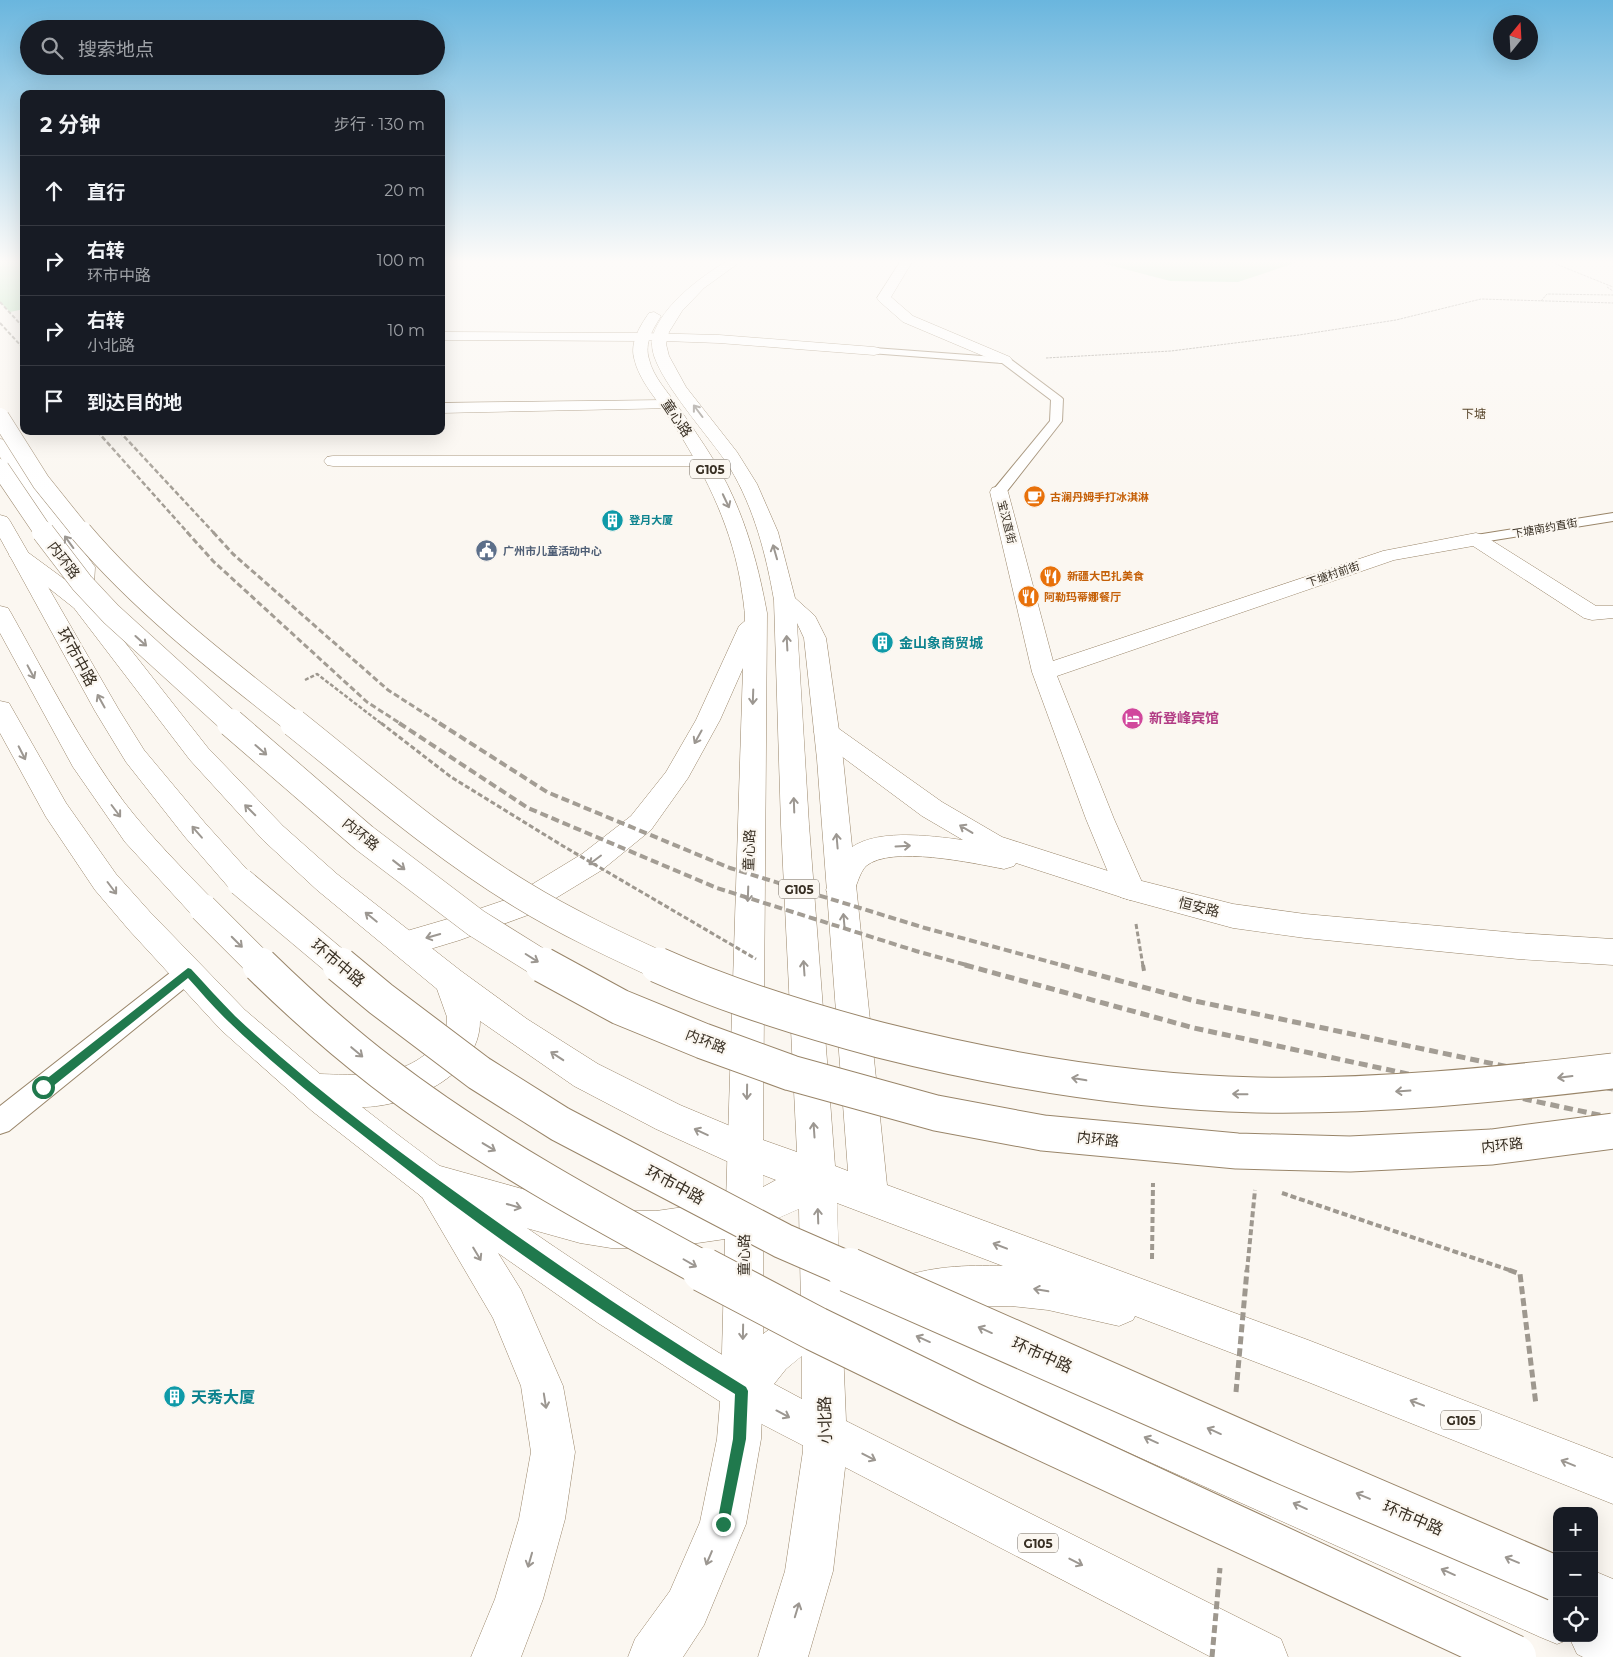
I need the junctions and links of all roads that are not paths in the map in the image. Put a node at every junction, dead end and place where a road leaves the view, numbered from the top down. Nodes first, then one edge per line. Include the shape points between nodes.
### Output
1 (642, 339) edge
2 (660, 339) edge
3 (709, 339) edge
4 (956, 339) edge
5 (874, 351) joint
6 (1005, 360) junction
7 (669, 405) junction
8 (445, 408) edge
9 (0, 417) edge
10 (0, 444) edge
11 (333, 461) dead end
12 (705, 461) junction
13 (0, 468) edge
14 (999, 492) joint
15 (1613, 517) edge
16 (0, 521) edge
17 (1476, 539) junction
18 (19, 555) junction
19 (785, 600) junction
20 (82, 603) junction
21 (1613, 612) edge
22 (756, 613) junction
23 (3, 622) edge
24 (1044, 672) junction
25 (0, 709) edge
26 (826, 732) junction
27 (1060, 867) junction
28 (1130, 889) junction
29 (841, 890) junction
30 (404, 944) junction
31 (1613, 952) edge
32 (188, 972) junction
33 (450, 982) junction
34 (1613, 1072) edge
35 (313, 1090) junction
36 (0, 1122) edge
37 (1613, 1131) edge
38 (746, 1151) junction
39 (817, 1178) junction
40 (433, 1183) junction
41 (869, 1196) junction
42 (745, 1214) junction
43 (836, 1312) junction
44 (1308, 1361) junction
45 (742, 1391) junction
46 (825, 1435) junction
47 (1613, 1481) edge
48 (1553, 1577) edge
49 (1596, 1597) edge
50 (1613, 1604) edge
51 (1553, 1618) edge
52 (1598, 1639) edge
53 (1613, 1645) edge
54 (1246, 1655) edge
55 (496, 1657) edge
56 (653, 1657) edge
57 (783, 1657) edge
58 (1514, 1657) edge

1 - 7 main road, 童心路 / G105 via 642,361
19 -> 2 main road, 童心路 / G105 via 779,566 758,506 739,468 665,365 660,354
3 - 5 main road
4 - 6 main road, 宝汉直街
5 - 6 lane
6 - 14 lane, 宝汉直街 via 1057,399 1056,421
7 - 8 main road
7 - 12 main road, 童心路 / G105
34 -> 9 main road, bridge via 1510,1083 1302,1095 1205,1093 1103,1084 964,1060 881,1041 789,1013 664,968 611,944 499,881 446,844 245,684 171,622 102,554 54,499
20 -> 10 main road via 85,567
11 - 12 main road
12 -> 22 main road, 童心路 / G105 via 736,524 751,575
13 -> 37 main road, 内环路, bridge via 29,514 82,583 111,614 254,744 364,838 476,923 552,970 628,1010 703,1041 791,1073 936,1113 1043,1133 1237,1150 1350,1154 1492,1147
14 - 24 main road, 宝汉直街
15 - 17 lane, 下塘南约直街
16 - 18 main road, 环市中路
17 - 21 main road via 1592,613
17 - 24 main road, 下塘村前街 via 1390,554
18 - 20 main road
48 -> 18 main road, 环市中路, bridge via 783,1241 560,1124 479,1073 381,1000 241,882 194,830 135,756
19 - 26 main road via 807,621 815,638
39 -> 19 main road, 童心路 / G105
30 -> 20 main road via 327,882 234,794
22 -> 30 main road via 708,720 675,778 641,823 592,862 518,907
22 -> 38 main road, 童心路 / G105 via 747,934
23 -> 58 main road, bridge via 81,760 114,809 153,856 268,974 330,1029 382,1073 483,1144 716,1278 889,1367 1344,1581
24 - 28 main road, 宝汉直街
25 -> 32 main road via 52,805 89,858 123,903
27 -> 26 main road, 恒安路 via 992,844 932,809
29 -> 26 main road
27 - 28 main road, 恒安路
29 -> 27 main road via 856,859 875,849 905,845 940,847
28 - 31 main road, 恒安路 via 1233,916 1305,926
41 -> 29 main road
30 - 33 main road
32 - 35 main road via 231,1018
32 - 36 lane
33 - 35 main road via 462,1012 463,1028 456,1046 433,1070 410,1083 378,1092
38 -> 33 main road via 668,1117 586,1075
35 - 40 main road
38 - 39 main road
38 - 42 main road, 童心路 / G105
39 - 41 main road, G105
39 - 42 main road
43 -> 39 main road, 小北路 / G105
40 -> 42 main road via 580,1224 611,1229 656,1230 721,1221
40 - 45 main road via 588,1294
40 -> 55 main road via 507,1304 542,1386 553,1452 542,1519 520,1599
44 -> 41 main road, G105
42 -> 45 main road, 童心路 / G105
44 -> 43 main road via 1141,1312 1025,1287 962,1287 911,1294
43 - 45 main road via 808,1325 771,1354
43 - 46 main road, 小北路 / G105
51 -> 43 main road
47 -> 44 main road, G105
45 -> 46 main road, G105
45 -> 56 main road via 739,1439 723,1524 687,1608
46 -> 54 main road, G105
57 -> 46 main road, 小北路 via 809,1571
49 - 50 main road
52 - 53 main road

